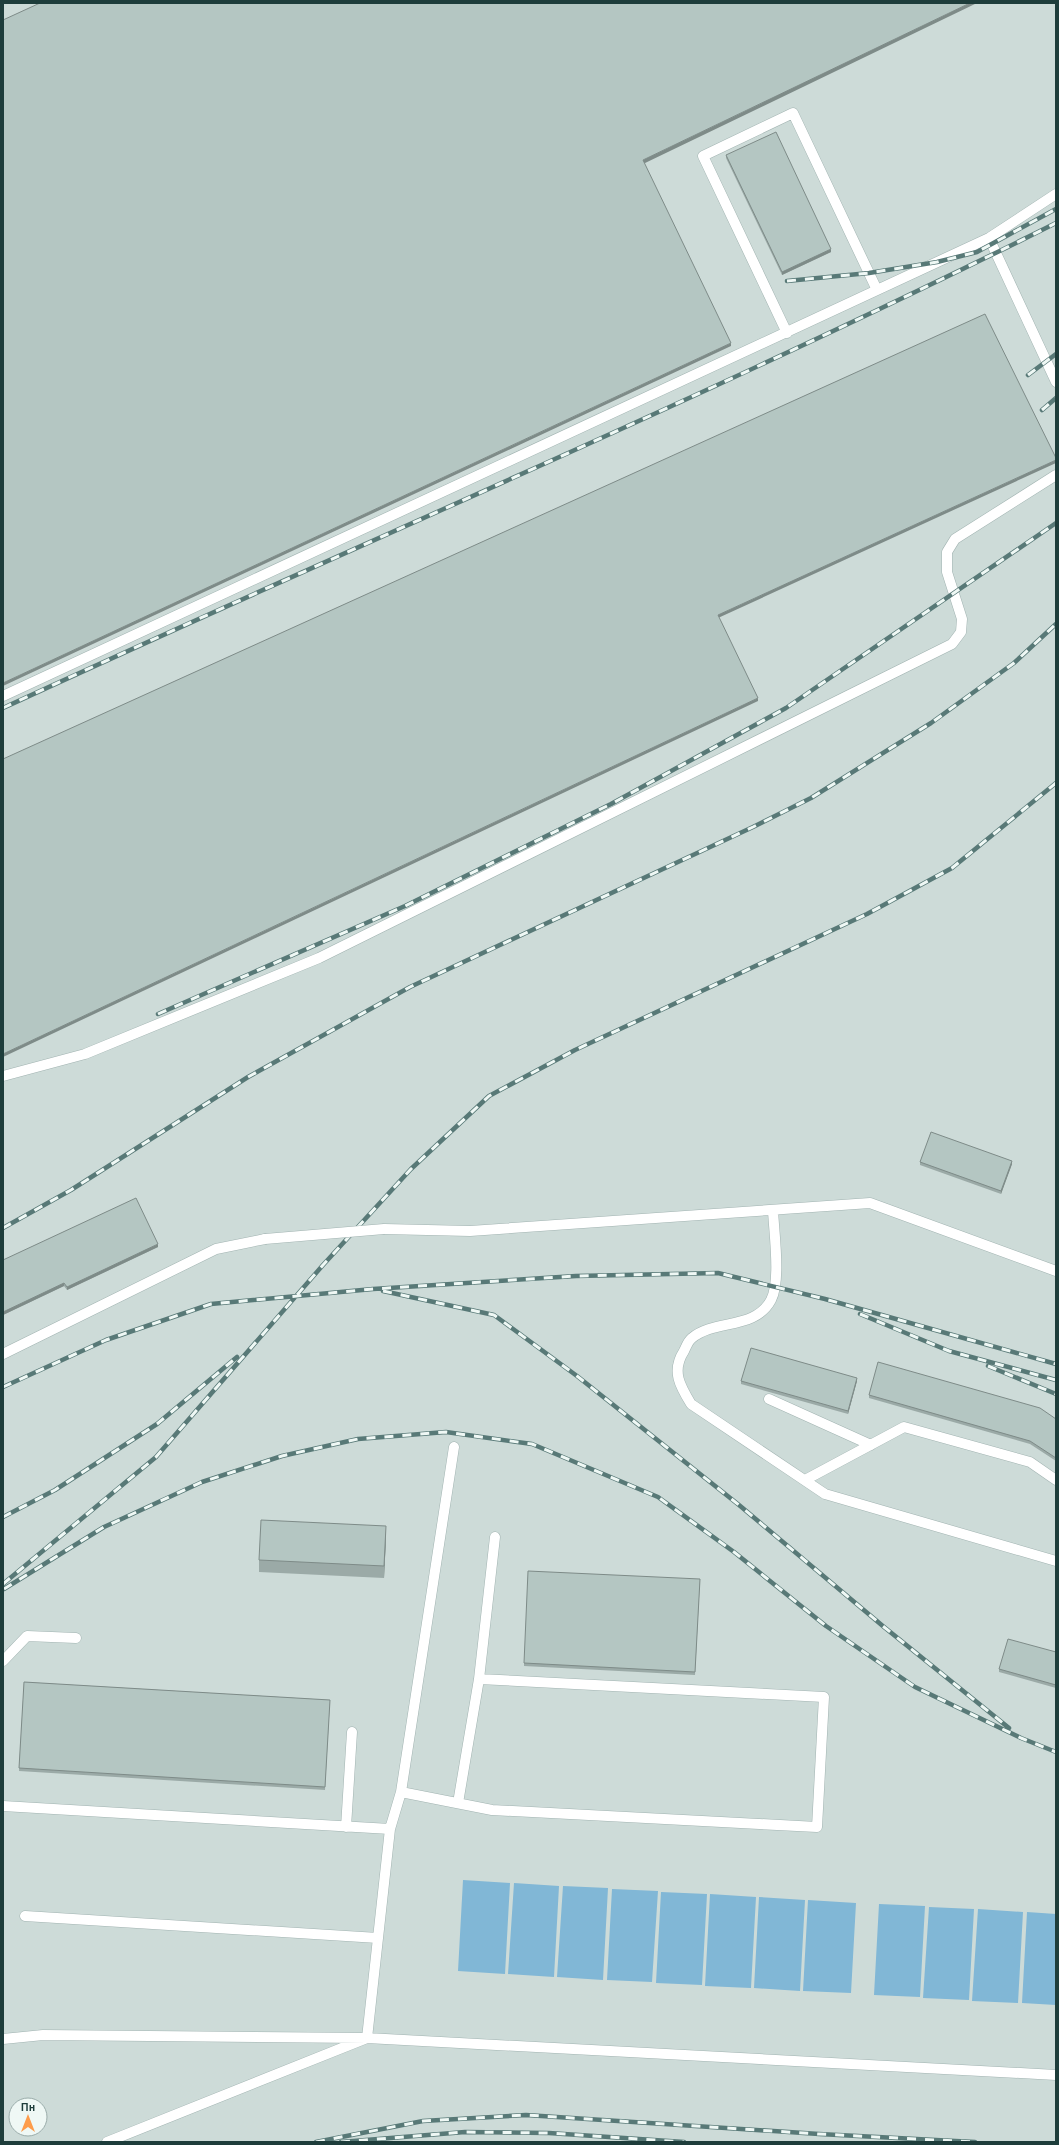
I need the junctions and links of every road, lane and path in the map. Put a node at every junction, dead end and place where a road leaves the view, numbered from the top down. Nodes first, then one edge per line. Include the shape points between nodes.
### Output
1 (1056, 194) edge
2 (989, 238) junction
3 (877, 290) junction
4 (787, 333) junction
5 (1056, 382) edge
6 (1056, 475) edge
7 (3, 696) edge
8 (3, 1076) edge
9 (773, 1210) junction
10 (1056, 1271) edge
11 (3, 1354) edge
12 (769, 1399) dead end
13 (871, 1445) junction
14 (454, 1447) dead end
15 (805, 1480) junction
16 (1056, 1480) edge
17 (495, 1537) dead end
18 (1056, 1561) edge
19 (76, 1638) dead end
20 (3, 1661) edge
21 (479, 1679) junction
22 (352, 1732) dead end
23 (401, 1792) junction
24 (458, 1803) junction
25 (3, 1806) edge
26 (346, 1827) junction
27 (390, 1829) junction
28 (25, 1916) dead end
29 (378, 1938) junction
30 (367, 2038) junction
31 (3, 2039) edge
32 (1056, 2075) edge
33 (107, 2142) edge

1 - 2 lane
2 - 3 lane
2 - 5 lane
3 - 4 lane
3 - 4 lane via 793,113 716,149 703,156
4 - 7 lane
6 - 8 lane via 955,539 947,552 948,572 962,619 961,632 952,644 319,958 85,1054
9 - 10 lane via 870,1203
9 - 11 lane, bridge via 470,1231 384,1230 265,1239 216,1249
9 - 15 lane via 776,1287 770,1301 760,1314 736,1323 712,1327 691,1339 679,1359 678,1384 691,1404
12 - 13 lane
13 - 15 lane
13 - 16 lane via 904,1427 1030,1462
14 - 23 lane
15 - 18 lane via 825,1494
17 - 21 lane
19 - 20 lane via 27,1636
21 - 24 lane
21 - 24 lane via 824,1696 818,1827 492,1810
22 - 26 lane
23 - 24 lane
23 - 27 lane
25 - 26 lane
26 - 27 lane
27 - 29 lane
28 - 29 lane
29 - 30 lane
30 - 31 lane via 43,2035
30 - 32 lane
30 - 33 lane

